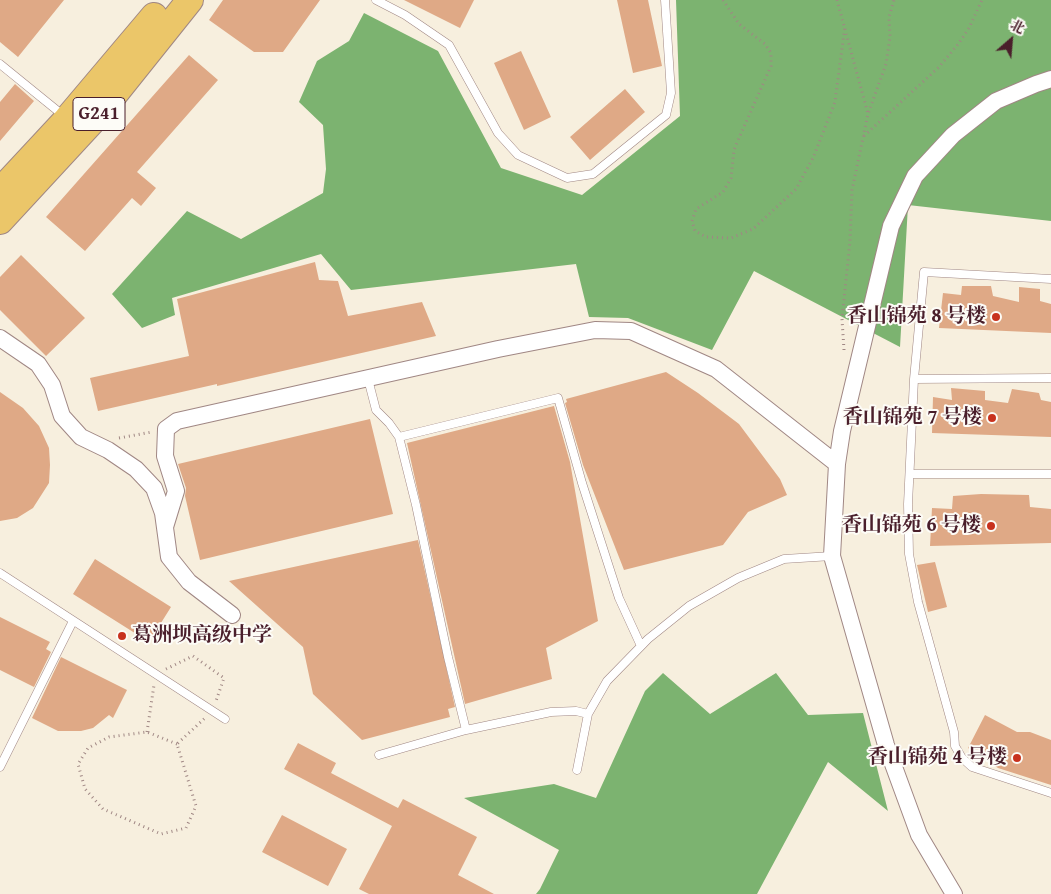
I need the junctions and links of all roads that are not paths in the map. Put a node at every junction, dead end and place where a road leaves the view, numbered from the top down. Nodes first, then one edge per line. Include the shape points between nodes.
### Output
1 (167, 0) edge
2 (190, 0) edge
3 (376, 0) edge
4 (665, 0) edge
5 (0, 64) edge
6 (1051, 79) edge
7 (67, 119) junction
8 (0, 191) edge
9 (0, 221) edge
10 (1051, 279) edge
11 (0, 338) edge
12 (914, 378) junction
13 (1051, 378) edge
14 (368, 379) junction
15 (399, 436) junction
16 (836, 464) junction
17 (910, 474) junction
18 (1051, 474) edge
19 (165, 527) junction
20 (832, 556) junction
21 (0, 573) edge
22 (232, 616) dead end
23 (73, 621) junction
24 (641, 646) junction
25 (588, 714) junction
26 (225, 719) dead end
27 (466, 730) junction
28 (379, 755) dead end
29 (0, 767) edge
30 (577, 770) dead end
31 (1051, 794) edge
32 (954, 894) edge

1 - 7 highway, G241
2 - 9 highway, G241 via 98,115
3 - 4 lane via 449,45 498,133 518,155 567,178 593,174 666,115 671,92
5 - 7 lane
6 - 16 street via 996,101 953,135 915,176 891,226
7 - 8 highway, G241
10 - 12 lane via 924,272
11 - 19 street via 38,364 52,385 62,416 81,437 136,469 154,488
12 - 13 lane
12 - 17 lane
14 - 15 lane via 376,410
14 - 16 street via 595,330 631,331 716,369
14 - 19 street via 177,421 166,429 165,456 176,491
15 - 24 lane via 558,398 618,598
15 - 27 lane
16 - 20 street
17 - 18 lane
17 - 31 lane via 909,554 955,746 972,766
19 - 22 street via 169,557 189,582
20 - 24 lane via 784,559 738,578 689,606
20 - 32 street via 886,744 919,835
21 - 23 lane
23 - 26 lane
23 - 29 lane
24 - 25 lane via 607,681
25 - 27 lane via 551,712
25 - 30 lane
27 - 28 lane

